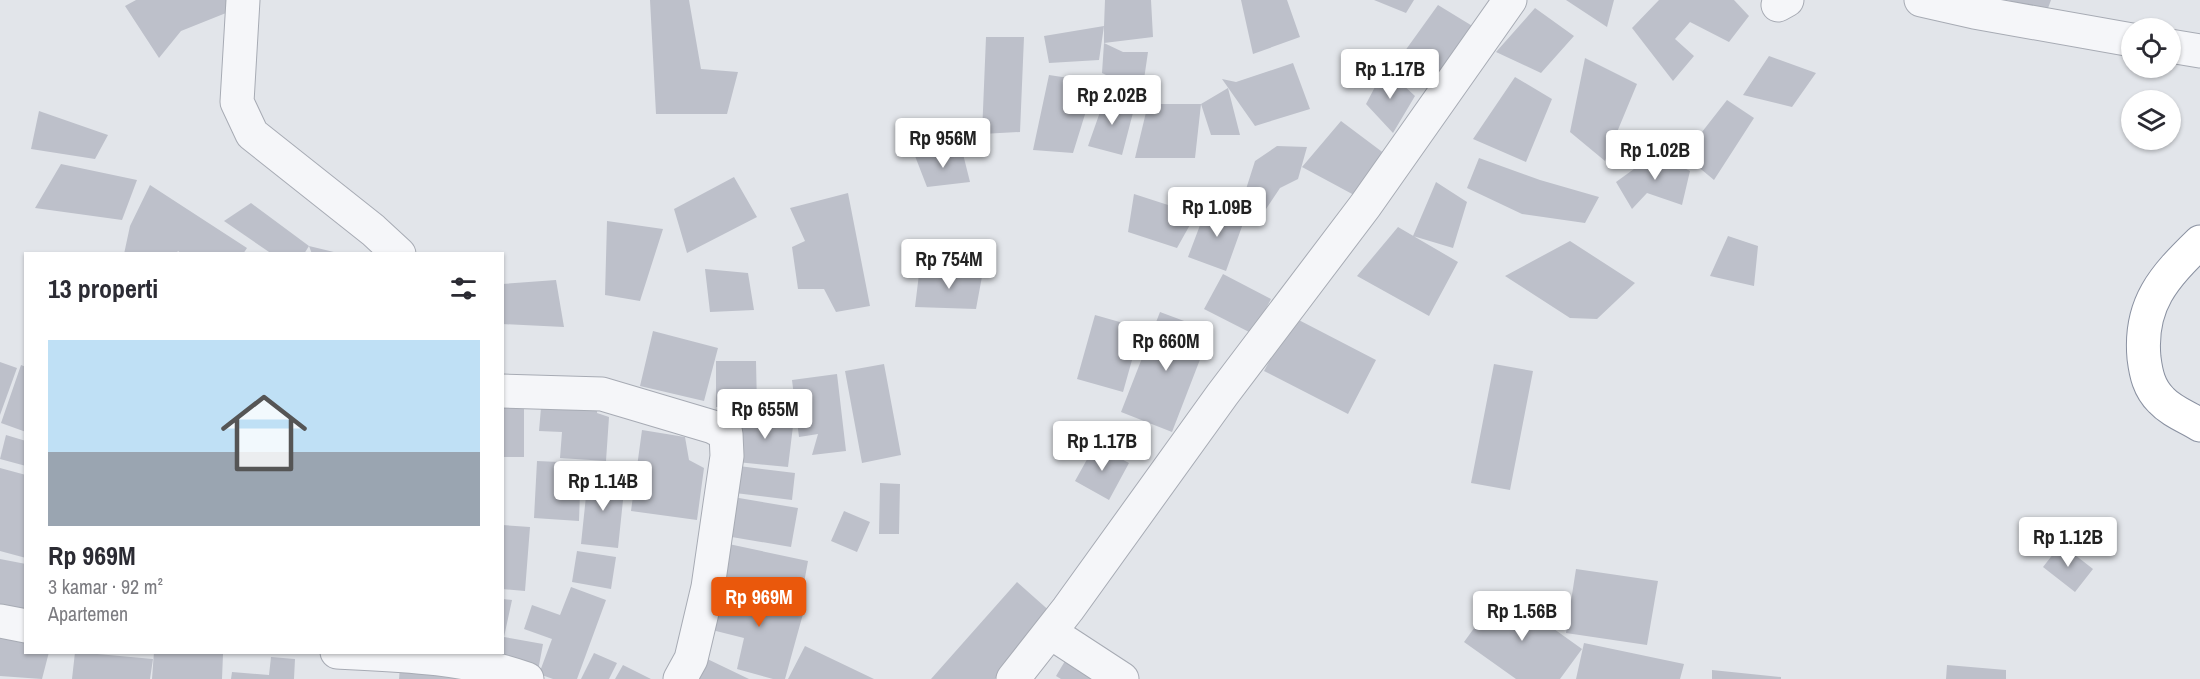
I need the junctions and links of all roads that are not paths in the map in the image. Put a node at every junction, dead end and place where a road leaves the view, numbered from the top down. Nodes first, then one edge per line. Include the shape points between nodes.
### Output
1 (243, 0) edge
2 (1510, 0) edge
3 (1921, 0) edge
4 (2121, 38) edge
5 (2181, 48) edge
6 (2200, 51) edge
7 (2200, 242) edge
8 (397, 252) edge
9 (504, 391) edge
10 (2200, 425) edge
11 (0, 621) edge
12 (24, 626) edge
13 (1050, 632) junction
14 (344, 654) edge
15 (433, 655) edge
16 (389, 667) edge
17 (527, 679) edge
18 (680, 679) edge
19 (1013, 679) edge
20 (1122, 679) edge

1 - 8 street via 237,102 252,134
2 - 13 street via 1365,206
3 - 4 street
5 - 6 street
7 - 10 highway via 2154,294 2143,341 2146,371 2154,391 2166,405
9 - 18 street via 602,394 726,434 728,456 708,587 691,659
11 - 12 street
13 - 19 street
13 - 20 street
14 - 16 street
15 - 16 street
15 - 17 street

